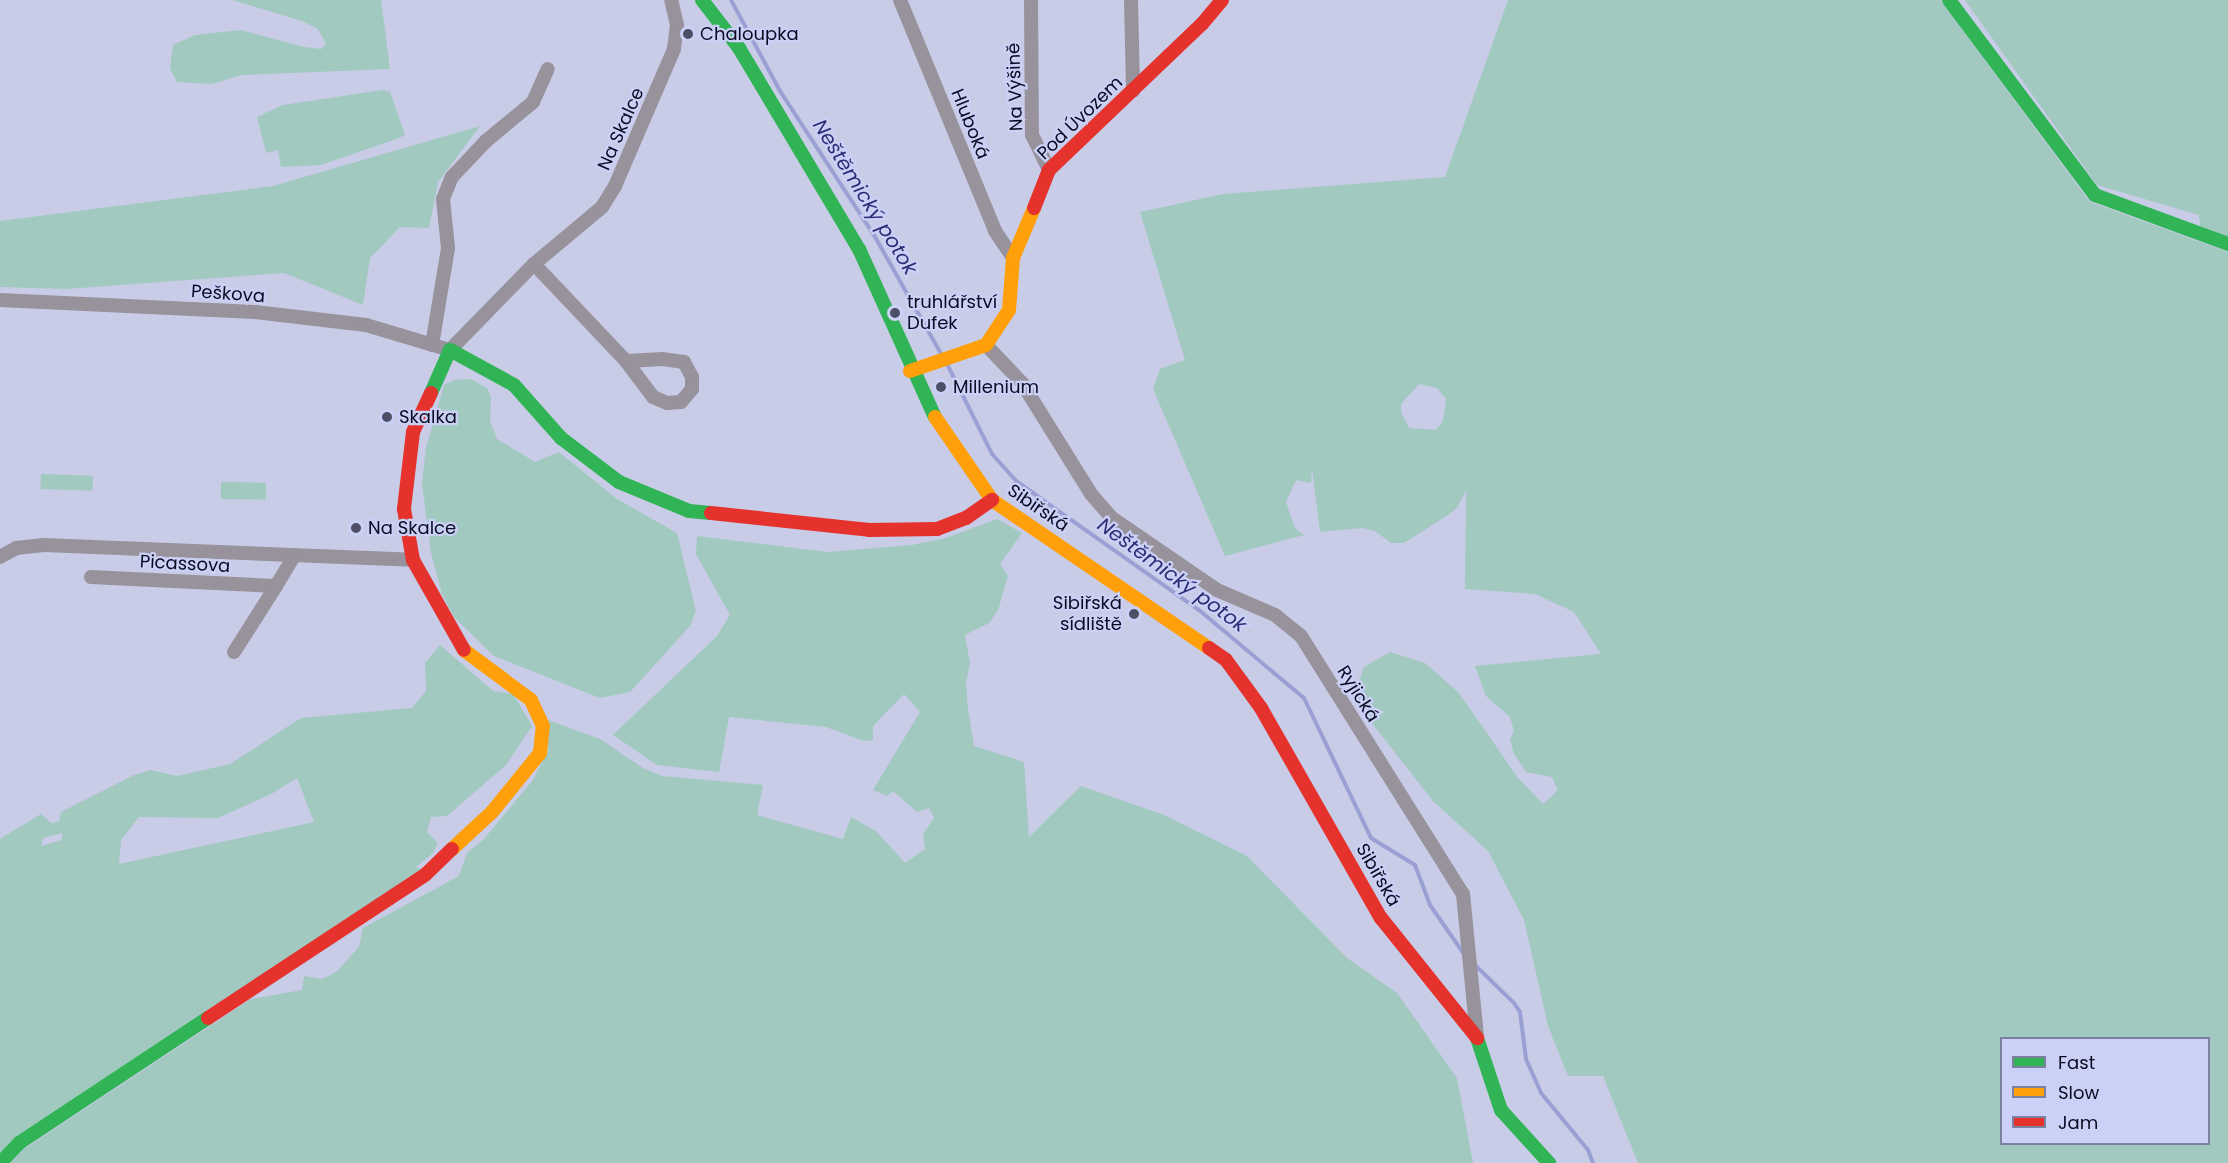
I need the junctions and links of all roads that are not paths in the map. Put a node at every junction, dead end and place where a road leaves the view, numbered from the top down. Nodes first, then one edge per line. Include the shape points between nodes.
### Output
1 (671, 0) edge
2 (702, 0) edge
3 (900, 0) edge
4 (1031, 0) edge
5 (1131, 0) edge
6 (1222, 0) edge
7 (1949, 0) edge
8 (548, 69) dead end
9 (1133, 91) junction
10 (1049, 170) junction
11 (2228, 244) edge
12 (1013, 258) junction
13 (534, 264) junction
14 (0, 300) edge
15 (432, 345) junction
16 (986, 345) junction
17 (450, 350) junction
18 (626, 361) junction
19 (910, 371) junction
20 (992, 500) junction
21 (294, 556) junction
22 (0, 557) edge
23 (413, 560) junction
24 (91, 577) dead end
25 (276, 586) junction
26 (234, 652) dead end
27 (1477, 1037) junction
28 (0, 1162) edge
29 (1549, 1163) edge

1 - 13 street, Na Skalce via 677,25 674,49 615,186 602,207
2 - 19 street, Sibiřská via 739,48 854,238
3 - 12 street, Hluboká via 995,231
4 - 10 street, Na Výšině via 1032,135
5 - 9 street
6 - 9 street, Pod Úvozem
7 - 11 street via 2095,195
8 - 15 street via 533,102 486,141 452,177 447,188 443,199 448,248
9 - 10 street, Pod Úvozem
10 - 12 street, Pod Úvozem
12 - 16 street, Pod Úvozem via 1009,310
13 - 17 street, Na Skalce
13 - 18 street
14 - 15 street, Peškova via 255,312 366,325
15 - 17 street, Peškova
16 - 19 street
16 - 27 street, Ryjická via 1022,383 1091,494 1112,518 1217,590 1275,615 1301,636 1463,894
17 - 20 street via 514,386 561,438 619,482 689,511 869,530 937,529 966,518
17 - 23 street via 412,432 404,509
18 - 18 street via 653,398 681,402 692,389 692,377 684,362
19 - 20 street, Sibiřská via 929,409
20 - 27 street, Sibiřská via 1226,660 1262,708 1382,918
21 - 22 street via 44,545 16,548
21 - 23 street
21 - 25 street
23 - 28 street via 459,646 531,700 543,726 540,753 492,812 426,874 19,1143
24 - 25 street, Picassova
25 - 26 street
27 - 29 street, Ryjická via 1501,1110

